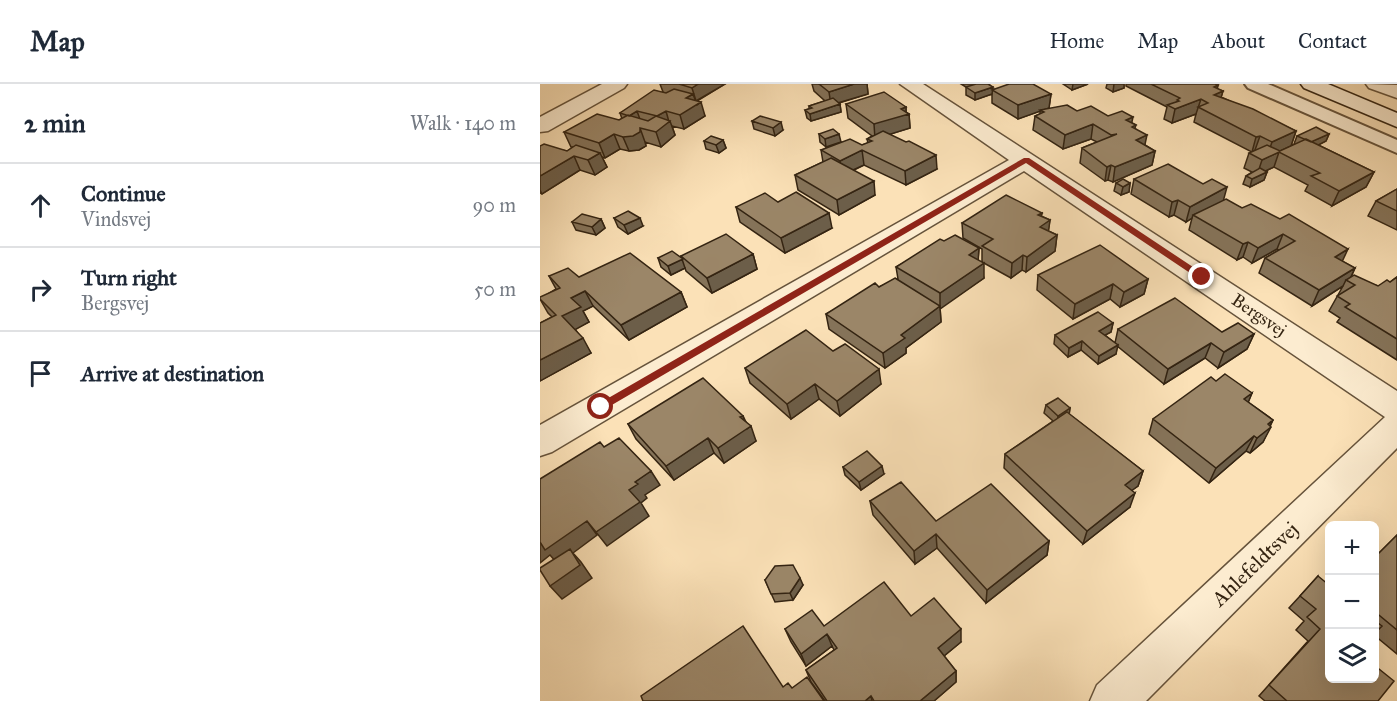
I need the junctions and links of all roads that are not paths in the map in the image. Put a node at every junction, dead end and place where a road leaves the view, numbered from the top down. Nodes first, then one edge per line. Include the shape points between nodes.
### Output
1 (617, 84) edge
2 (910, 84) edge
3 (1254, 84) edge
4 (1311, 84) edge
5 (1376, 84) edge
6 (1397, 93) edge
7 (1397, 121) edge
8 (540, 126) edge
9 (1397, 147) edge
10 (1026, 160) junction
11 (1397, 408) edge
12 (1397, 426) edge
13 (540, 442) edge
14 (1113, 701) edge

1 - 8 street
2 - 10 street, Bergsvej
3 - 9 lane
4 - 7 street
5 - 6 street
10 - 11 street, Bergsvej
10 - 13 street
12 - 14 street, Ahlefeldtsvej

